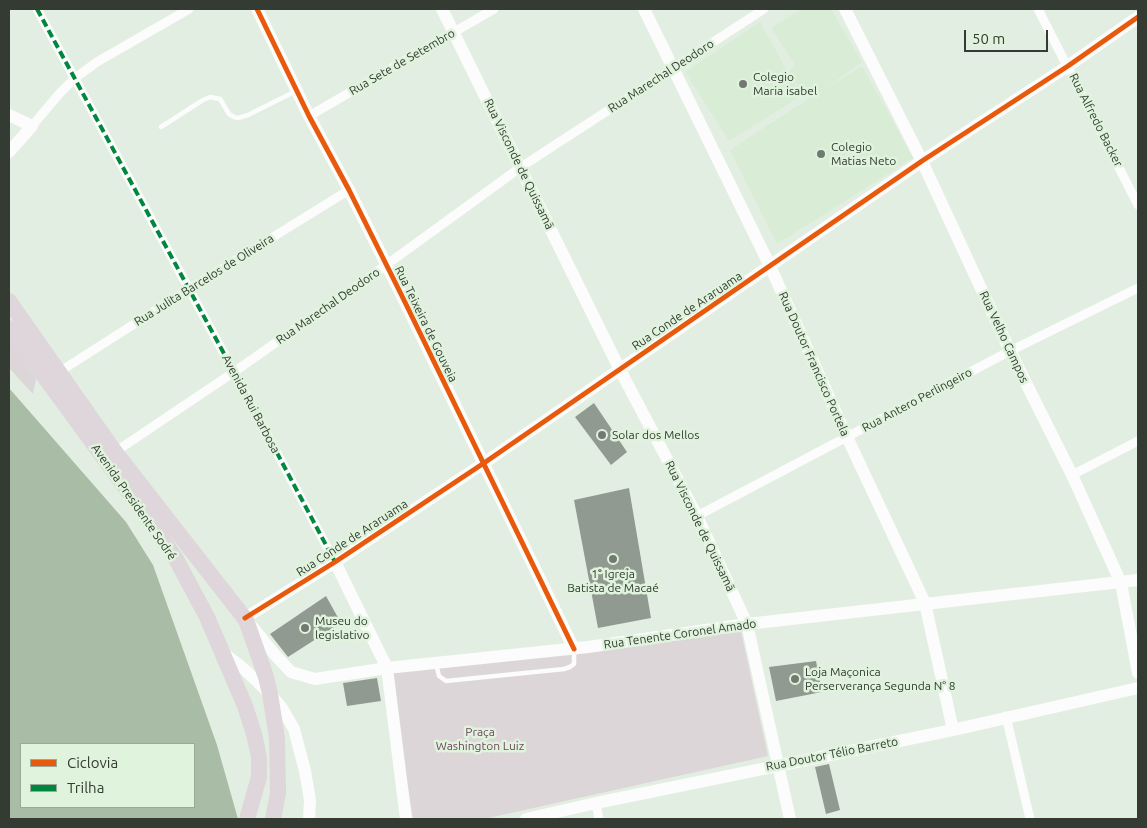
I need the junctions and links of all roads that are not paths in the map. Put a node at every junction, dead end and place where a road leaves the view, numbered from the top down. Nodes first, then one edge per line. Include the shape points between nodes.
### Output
1 (37, 9) edge
2 (188, 9) edge
3 (257, 9) edge
4 (442, 9) edge
5 (494, 9) edge
6 (644, 9) edge
7 (764, 9) edge
8 (846, 9) edge
9 (1038, 9) edge
10 (1138, 17) edge
11 (453, 32) junction
12 (1068, 66) junction
13 (672, 68) junction
14 (76, 78) junction
15 (297, 90) junction
16 (9, 115) edge
17 (309, 116) junction
18 (32, 126) junction
19 (161, 127) dead end
20 (9, 152) edge
21 (922, 161) junction
22 (520, 167) junction
23 (350, 190) junction
24 (1138, 205) edge
25 (386, 265) junction
26 (770, 266) junction
27 (189, 288) junction
28 (1138, 288) edge
29 (9, 301) edge
30 (9, 328) edge
31 (1010, 351) junction
32 (619, 368) junction
33 (59, 372) junction
34 (234, 372) junction
35 (847, 437) junction
36 (1138, 441) edge
37 (115, 452) junction
38 (484, 463) junction
39 (1072, 475) junction
40 (697, 516) junction
41 (335, 562) junction
42 (1138, 580) edge
43 (1121, 583) junction
44 (232, 601) junction
45 (925, 603) junction
46 (207, 617) junction
47 (245, 619) junction
48 (747, 624) junction
49 (574, 649) junction
50 (220, 651) junction
51 (436, 664) junction
52 (387, 668) junction
53 (1138, 673) edge
54 (1138, 688) edge
55 (270, 694) junction
56 (1006, 716) junction
57 (953, 730) junction
58 (778, 765) junction
59 (596, 803) junction
60 (247, 819) edge
61 (273, 819) edge
62 (309, 819) edge
63 (406, 819) edge
64 (526, 819) edge
65 (599, 819) edge
66 (790, 819) edge
67 (1030, 819) edge

1 - 14 street, Avenida Rui Barbosa
2 - 14 street via 97,62
3 - 15 street, Rua Teixeira de Gouveia
4 - 11 street, Rua Visconde de Quissamã
5 - 11 street, Rua Sete de Setembro
6 - 13 street, Rua Doutor Francisco Portela
7 - 13 street, Rua Marechal Deodoro
8 - 21 street, Rua Velho Campos
9 - 12 street, Rua Alfredo Backer
10 - 12 street, Rua Conde de Araruama
11 - 17 street, Rua Sete de Setembro
11 - 22 street, Rua Visconde de Quissamã
12 - 21 street, Rua Conde de Araruama
12 - 24 street, Rua Alfredo Backer
13 - 22 street, Rua Marechal Deodoro
13 - 26 street, Rua Doutor Francisco Portela
14 - 18 street
14 - 27 street, Avenida Rui Barbosa
15 - 17 street, Rua Teixeira de Gouveia
15 - 19 lane via 238,118 229,114 220,98 210,98
16 - 18 street
17 - 23 street, Rua Teixeira de Gouveia
18 - 20 street
21 - 26 street, Rua Conde de Araruama
21 - 31 street, Rua Velho Campos
22 - 25 street, Rua Marechal Deodoro
22 - 32 street, Rua Visconde de Quissamã
23 - 25 street, Rua Teixeira de Gouveia
23 - 27 street, Rua Julita Barcelos de Oliveira
25 - 34 street, Rua Marechal Deodoro
25 - 38 street, Rua Teixeira de Gouveia
26 - 32 street, Rua Conde de Araruama
26 - 35 street, Rua Doutor Francisco Portela
27 - 33 street, Rua Julita Barcelos de Oliveira
27 - 34 street, Avenida Rui Barbosa
28 - 31 street, Rua Antero Perlingeiro
29 - 33 highway, Avenida Presidente Sodré
30 - 46 highway, Avenida Presidente Sodré via 155,528
31 - 35 street, Rua Antero Perlingeiro
31 - 39 street, Rua Velho Campos
32 - 38 street, Rua Conde de Araruama
32 - 40 street, Rua Visconde de Quissamã
33 - 37 highway, Avenida Presidente Sodré
34 - 37 street, Rua Marechal Deodoro
34 - 41 street, Avenida Rui Barbosa
35 - 40 street, Rua Antero Perlingeiro
35 - 45 street, Rua Doutor Francisco Portela
36 - 39 street
37 - 44 highway, Avenida Presidente Sodré
38 - 41 street, Rua Conde de Araruama
38 - 49 street, Rua Teixeira de Gouveia
39 - 43 street, Rua Velho Campos
40 - 48 street, Rua Visconde de Quissamã
41 - 47 street, Rua Conde de Araruama
41 - 52 street, Avenida Rui Barbosa
42 - 43 street, Rua Tenente Coronel Amado
43 - 45 street, Rua Tenente Coronel Amado
43 - 53 street, Rua Velho Campos
44 - 46 highway via 218,604
44 - 47 highway, Avenida Presidente Sodré
45 - 48 street, Rua Tenente Coronel Amado
45 - 57 street, Rua Doutor Francisco Portela
46 - 50 highway, Avenida Presidente Sodré
47 - 52 street, Rua Tenente Coronel Amado via 291,672 315,679
47 - 55 highway, Avenida Presidente Sodré
48 - 49 street, Rua Tenente Coronel Amado
48 - 58 street, Rua Visconde de Quissamã
49 - 51 street, Rua Tenente Coronel Amado
49 - 51 lane via 574,664 564,669 446,681 439,676
50 - 55 street
50 - 60 highway, Avenida Presidente Sodré via 245,706 259,757 258,782
51 - 52 street, Rua Tenente Coronel Amado
52 - 63 street, Avenida Rui Barbosa
54 - 56 street, Rua Doutor Télio Barreto
55 - 61 highway, Avenida Presidente Sodré via 279,776
55 - 62 street via 297,735 310,800
56 - 57 street, Rua Doutor Télio Barreto
56 - 67 street
57 - 58 street, Rua Doutor Télio Barreto
58 - 59 street, Rua Doutor Télio Barreto
58 - 66 street, Rua Visconde de Quissamã
59 - 64 street, Rua Doutor Télio Barreto
59 - 65 street

